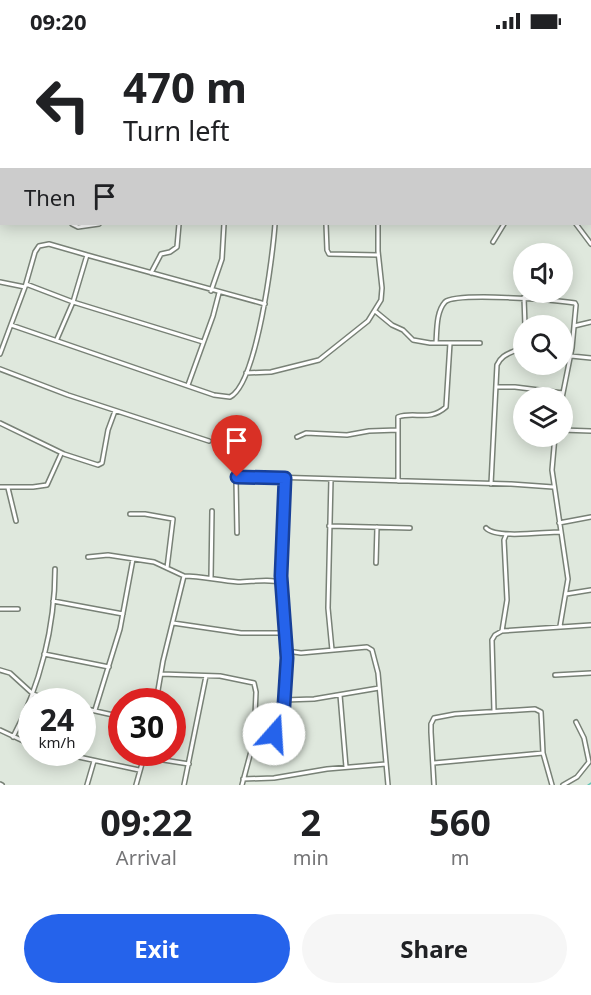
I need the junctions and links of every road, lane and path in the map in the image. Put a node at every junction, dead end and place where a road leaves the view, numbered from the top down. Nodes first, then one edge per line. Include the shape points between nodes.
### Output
1 (74, 225) edge
2 (92, 225) edge
3 (179, 225) edge
4 (224, 225) edge
5 (274, 225) edge
6 (326, 225) edge
7 (378, 225) edge
8 (503, 225) edge
9 (577, 225) edge
10 (493, 242) dead end
11 (591, 244) edge
12 (87, 255) junction
13 (378, 255) junction
14 (151, 273) junction
15 (0, 282) edge
16 (25, 286) junction
17 (211, 291) junction
18 (219, 293) junction
19 (513, 297) edge
20 (73, 302) junction
21 (573, 303) edge
22 (265, 304) junction
23 (375, 311) junction
24 (591, 322) edge
25 (11, 325) junction
26 (574, 326) junction
27 (573, 336) edge
28 (57, 339) junction
29 (203, 342) junction
30 (436, 343) junction
31 (450, 343) junction
32 (480, 343) dead end
33 (513, 351) edge
34 (0, 354) edge
35 (573, 356) edge
36 (591, 358) edge
37 (0, 369) edge
38 (246, 373) junction
39 (188, 385) junction
40 (496, 387) junction
41 (513, 387) edge
42 (115, 410) junction
43 (0, 423) edge
44 (398, 430) junction
45 (573, 430) edge
46 (591, 431) edge
47 (297, 437) dead end
48 (209, 441) dead end
49 (554, 447) edge
50 (62, 453) junction
51 (285, 478) junction
52 (331, 479) junction
53 (398, 481) junction
54 (492, 484) junction
55 (554, 487) junction
56 (0, 488) edge
57 (8, 488) junction
58 (212, 511) dead end
59 (130, 514) dead end
60 (591, 517) edge
61 (16, 521) dead end
62 (559, 522) junction
63 (330, 526) junction
64 (377, 527) junction
65 (410, 528) dead end
66 (486, 528) dead end
67 (560, 532) junction
68 (237, 533) dead end
69 (506, 535) junction
70 (88, 557) dead end
71 (132, 559) junction
72 (376, 563) dead end
73 (167, 568) junction
74 (55, 569) dead end
75 (184, 576) junction
76 (281, 576) junction
77 (211, 578) junction
78 (274, 580) junction
79 (282, 583) junction
80 (591, 590) edge
81 (566, 594) junction
82 (53, 600) junction
83 (0, 609) edge
84 (18, 609) dead end
85 (123, 615) junction
86 (172, 623) junction
87 (591, 625) edge
88 (560, 626) junction
89 (502, 631) junction
90 (285, 633) junction
91 (286, 650) junction
92 (332, 650) junction
93 (295, 653) junction
94 (44, 654) junction
95 (287, 658) junction
96 (109, 667) junction
97 (0, 670) edge
98 (591, 673) edge
99 (161, 674) junction
100 (555, 675) dead end
101 (206, 676) junction
102 (26, 688) edge
103 (35, 688) edge
104 (158, 688) edge
105 (379, 688) junction
106 (340, 695) junction
107 (284, 700) junction
108 (96, 707) edge
109 (494, 711) junction
110 (576, 722) dead end
111 (18, 727) edge
112 (0, 730) edge
113 (13, 737) junction
114 (18, 739) edge
115 (255, 740) junction
116 (543, 753) junction
117 (96, 760) edge
118 (186, 763) edge
119 (434, 763) junction
120 (189, 764) junction
121 (386, 764) junction
122 (92, 766) edge
123 (140, 766) edge
124 (346, 767) junction
125 (139, 770) junction
126 (243, 779) junction
127 (87, 785) edge
128 (136, 785) edge
129 (184, 785) edge
130 (242, 785) edge
131 (388, 785) edge
132 (434, 785) edge
133 (552, 785) edge
134 (563, 785) edge

1 - 2 street
3 - 14 street via 177,247 161,254
4 - 17 street via 222,259
5 - 22 street
6 - 13 street via 329,254
7 - 13 street
8 - 10 street
9 - 11 street
12 - 14 street
12 - 16 street via 43,244 35,252
12 - 20 street
13 - 23 street via 382,288
14 - 17 street
15 - 16 street
16 - 20 street
16 - 25 street
17 - 18 street
18 - 22 street
18 - 29 street
19 - 30 street via 450,299 439,316
20 - 28 street
20 - 29 street
21 - 26 street
22 - 38 street
23 - 30 street via 410,338
23 - 38 street via 319,360 271,372
24 - 26 street
25 - 28 street
25 - 34 street
26 - 27 street
28 - 39 street
29 - 39 street
30 - 31 street
31 - 32 street
31 - 44 street via 446,407 424,417 400,416
33 - 40 street via 499,360
35 - 36 street
37 - 42 street
38 - 39 street via 237,393 230,398
40 - 41 street
40 - 54 street
42 - 48 street
42 - 50 street via 101,465
43 - 50 street
44 - 47 street via 347,435 306,433
44 - 53 street
45 - 46 street
49 - 55 street
50 - 57 street via 47,485
51 - 52 street
51 - 68 street via 237,477
51 - 76 street
52 - 53 street
52 - 63 street
53 - 54 street
54 - 55 street
55 - 62 street
56 - 57 street
57 - 61 street
58 - 77 street
59 - 73 street via 173,519
60 - 62 street
62 - 67 street
63 - 64 street
63 - 92 street via 328,608
64 - 65 street
64 - 72 street
66 - 69 street
67 - 69 street
67 - 81 street via 568,579
69 - 89 street via 507,600
70 - 71 street
71 - 73 street
71 - 85 street
73 - 75 street
74 - 82 street
75 - 77 street
75 - 86 street
76 - 78 street
76 - 79 street
77 - 78 street via 238,582
78 - 79 street
79 - 90 street
80 - 81 street
81 - 88 street
82 - 85 street
82 - 94 street
83 - 84 street
85 - 96 street
86 - 90 street via 241,633
86 - 99 street
87 - 88 street
88 - 89 street
89 - 109 street via 492,640
90 - 91 street
91 - 93 street
91 - 95 street
92 - 93 street
92 - 105 street via 370,648 375,655
93 - 95 street
94 - 96 street
94 - 103 street
95 - 107 street
96 - 108 street
97 - 102 street via 10,673
98 - 100 street
99 - 101 street
99 - 104 street
101 - 115 street via 255,685
101 - 120 street
105 - 106 street
105 - 121 street
106 - 107 street
106 - 124 street
107 - 115 street via 279,730
109 - 116 street via 540,710
109 - 119 street via 434,718
110 - 134 street via 589,762 578,777
111 - 113 street
112 - 113 street
113 - 114 street
115 - 126 street
116 - 119 street
116 - 133 street
117 - 125 street
118 - 120 street
119 - 132 street
120 - 129 street
121 - 124 street
121 - 131 street
122 - 127 street
123 - 125 street
124 - 126 street
125 - 128 street
126 - 130 street

